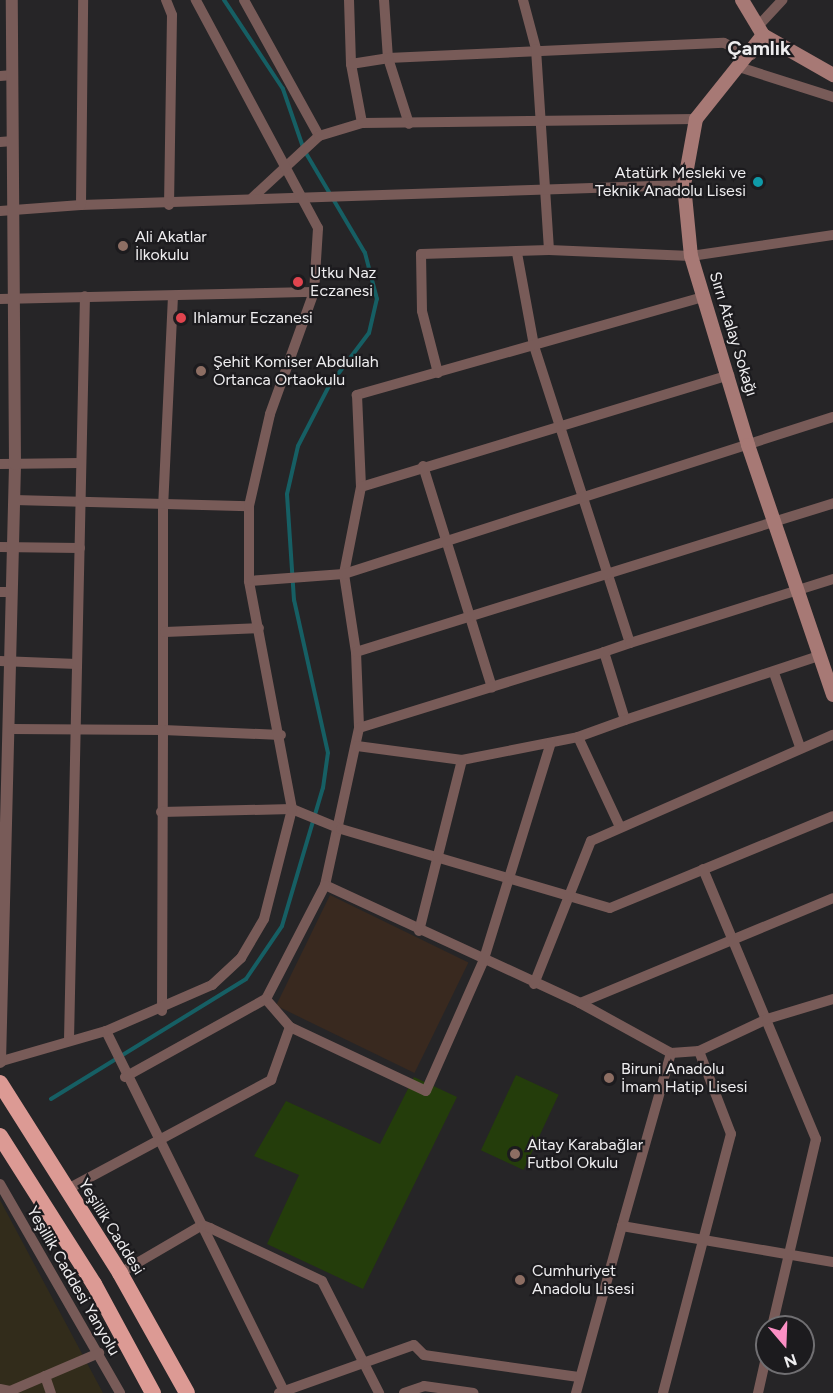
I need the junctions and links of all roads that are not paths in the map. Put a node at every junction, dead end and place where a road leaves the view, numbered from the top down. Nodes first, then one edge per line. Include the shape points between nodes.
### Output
1 (12, 0) edge
2 (83, 0) edge
3 (166, 0) edge
4 (196, 0) edge
5 (244, 0) edge
6 (349, 0) edge
7 (384, 0) edge
8 (523, 0) edge
9 (742, 0) edge
10 (782, 0) edge
11 (761, 29) junction
12 (536, 49) junction
13 (751, 55) junction
14 (388, 58) junction
15 (351, 64) junction
16 (742, 68) junction
17 (13, 75) junction
18 (833, 75) edge
19 (0, 76) edge
20 (833, 97) edge
21 (543, 119) junction
22 (696, 119) junction
23 (362, 123) junction
24 (409, 124) junction
25 (319, 136) junction
26 (13, 141) junction
27 (0, 142) edge
28 (284, 168) junction
29 (684, 185) junction
30 (546, 188) junction
31 (304, 194) junction
32 (252, 198) junction
33 (81, 205) junction
34 (170, 205) junction
35 (14, 210) junction
36 (0, 211) edge
37 (833, 235) edge
38 (549, 250) junction
39 (517, 253) junction
40 (692, 256) junction
41 (314, 292) junction
42 (85, 296) junction
43 (173, 296) junction
44 (704, 297) junction
45 (6, 299) edge
46 (534, 346) junction
47 (438, 373) junction
48 (729, 375) junction
49 (833, 417) edge
50 (560, 425) junction
51 (748, 445) junction
52 (81, 462) junction
53 (0, 464) edge
54 (15, 464) junction
55 (423, 466) junction
56 (361, 487) junction
57 (583, 498) junction
58 (14, 500) junction
59 (833, 503) edge
60 (82, 504) junction
61 (163, 506) junction
62 (249, 506) junction
63 (773, 522) junction
64 (448, 542) junction
65 (6, 548) edge
66 (80, 548) junction
67 (607, 571) junction
68 (344, 574) junction
69 (833, 579) edge
70 (249, 581) junction
71 (797, 590) junction
72 (5, 592) edge
73 (470, 620) junction
74 (259, 628) junction
75 (165, 632) junction
76 (630, 643) junction
77 (356, 652) junction
78 (604, 652) junction
79 (819, 656) junction
80 (5, 662) edge
81 (77, 664) junction
82 (774, 673) junction
83 (492, 687) junction
84 (833, 695) edge
85 (625, 720) junction
86 (359, 728) junction
87 (10, 729) junction
88 (79, 730) junction
89 (164, 730) junction
90 (281, 735) junction
91 (833, 735) edge
92 (578, 737) junction
93 (550, 743) junction
94 (5, 746) edge
95 (357, 746) junction
96 (800, 747) junction
97 (462, 760) junction
98 (292, 809) junction
99 (161, 812) junction
100 (833, 816) edge
101 (620, 827) junction
102 (341, 829) junction
103 (438, 858) junction
104 (704, 869) junction
105 (509, 879) junction
106 (325, 885) junction
107 (569, 897) junction
108 (833, 898) edge
109 (0, 919) edge
110 (419, 931) junction
111 (6, 932) junction
112 (733, 938) junction
113 (483, 962) junction
114 (534, 984) junction
115 (266, 999) junction
116 (833, 999) edge
117 (580, 1003) junction
118 (162, 1011) junction
119 (767, 1019) junction
120 (290, 1027) junction
121 (106, 1031) junction
122 (69, 1040) junction
123 (699, 1051) junction
124 (671, 1053) junction
125 (1, 1060) edge
126 (124, 1077) junction
127 (0, 1083) edge
128 (0, 1137) edge
129 (159, 1142) junction
130 (0, 1184) edge
131 (66, 1190) junction
132 (202, 1225) junction
133 (622, 1226) junction
134 (699, 1238) junction
135 (788, 1252) junction
136 (833, 1262) edge
137 (120, 1273) junction
138 (775, 1315) edge
139 (99, 1353) junction
140 (365, 1364) junction
141 (762, 1375) edge
142 (45, 1376) junction
143 (578, 1377) junction
144 (0, 1389) edge
145 (282, 1392) edge
146 (51, 1393) edge
147 (120, 1393) edge
148 (153, 1393) edge
149 (186, 1393) edge
150 (379, 1393) edge
151 (404, 1393) edge
152 (474, 1393) edge
153 (576, 1393) edge
154 (663, 1393) edge
155 (758, 1393) edge

1 - 17 street
2 - 33 street
3 - 34 street via 172,15
4 - 28 street
5 - 25 street
6 - 15 street
7 - 14 street
8 - 12 street
9 - 11 main road
10 - 11 street
11 - 13 main road
11 - 18 main road
12 - 13 street via 724,43
12 - 14 street
12 - 21 street
13 - 16 main road
14 - 15 street
14 - 24 street
15 - 23 street
16 - 20 street
16 - 22 main road
17 - 19 street
17 - 26 street
21 - 22 street
21 - 24 street
21 - 30 street
22 - 29 main road, Sırrı Atalay Sokağı
23 - 24 street
23 - 25 street
25 - 28 street
26 - 27 street
26 - 35 street
28 - 31 street
28 - 32 street
29 - 30 street
29 - 40 main road, Sırrı Atalay Sokağı
30 - 31 street
30 - 38 street
31 - 32 street
31 - 41 street via 318,228
32 - 34 street
33 - 34 street
33 - 35 street
35 - 36 street
35 - 45 street
37 - 40 street
38 - 39 street
38 - 40 street
39 - 46 street
39 - 47 street via 422,254 422,311
40 - 44 main road, Sırrı Atalay Sokağı
41 - 43 street
41 - 62 street via 270,414
42 - 43 street
42 - 45 street
42 - 52 street
43 - 61 street
44 - 46 street
44 - 48 main road, Sırrı Atalay Sokağı
45 - 54 street
46 - 47 street
46 - 50 street
47 - 56 street via 357,395
48 - 50 street
48 - 51 main road, Sırrı Atalay Sokağı
49 - 51 street
50 - 55 street
50 - 57 street
51 - 57 street
51 - 63 main road, Sırrı Atalay Sokağı
52 - 54 street
52 - 60 street
53 - 54 street
54 - 58 street
55 - 56 street
55 - 64 street
56 - 68 street
57 - 64 street
57 - 67 street
58 - 60 street
58 - 65 street
59 - 63 street
60 - 61 street
60 - 66 street
61 - 62 street
61 - 75 street
62 - 70 street
63 - 67 street
63 - 71 main road, Sırrı Atalay Sokağı
64 - 68 street
64 - 73 street
65 - 66 street
65 - 72 street
66 - 81 street
67 - 73 street
67 - 76 street
68 - 70 street
68 - 77 street
69 - 71 street
70 - 74 street
71 - 76 street
71 - 79 main road, Sırrı Atalay Sokağı
72 - 80 street
73 - 77 street
73 - 83 street
74 - 75 street
74 - 90 street
75 - 89 street
76 - 78 street
77 - 86 street
78 - 83 street
78 - 85 street
79 - 82 street
79 - 84 main road, Sırrı Atalay Sokağı
80 - 81 street
80 - 87 street
81 - 88 street
82 - 85 street
82 - 96 street
83 - 86 street
85 - 92 street
86 - 95 street
87 - 88 street
87 - 94 street
88 - 89 street
88 - 122 street
89 - 90 street
89 - 99 street
90 - 98 street
91 - 96 street
92 - 93 street
92 - 101 street
93 - 97 street
93 - 105 street
94 - 111 street
95 - 97 street
95 - 102 street
96 - 101 street
97 - 103 street
98 - 99 street
98 - 102 street
98 - 118 street via 264,919 241,958 212,985
99 - 118 street
100 - 104 street
101 - 107 street via 591,841
102 - 103 street
102 - 106 street
103 - 105 street
103 - 110 street
104 - 107 street via 610,909
104 - 112 street
105 - 107 street
105 - 113 street
106 - 110 street
106 - 115 street
107 - 114 street
108 - 112 street
109 - 111 street
110 - 113 street
111 - 125 street
112 - 117 street
112 - 119 street
113 - 114 street
113 - 120 street via 426,1091
114 - 117 street
115 - 120 street
115 - 126 street
116 - 119 street
117 - 124 street
118 - 121 street
119 - 123 street
119 - 135 street via 816,1139
120 - 129 street via 271,1080
121 - 122 street
121 - 126 street
122 - 125 street
123 - 124 street
123 - 134 street via 731,1134
124 - 133 street
126 - 129 street
127 - 131 highway, Yeşillik Caddesi
128 - 148 highway via 94,1284
129 - 131 street
129 - 132 street
130 - 139 street, Yeşillik Caddesi Yanyolu
131 - 137 highway, Yeşillik Caddesi
132 - 137 street
132 - 140 street via 322,1281
132 - 145 street
133 - 134 street
133 - 143 street
134 - 135 street
134 - 154 street
135 - 136 street
135 - 138 street
137 - 149 highway, Yeşillik Caddesi
139 - 142 street
139 - 147 street, Yeşillik Caddesi Yanyolu
140 - 143 street via 414,1345 424,1355
140 - 145 street
140 - 150 street
141 - 155 street
142 - 144 street via 10,1391
142 - 146 street
143 - 153 street
151 - 152 street via 424,1386

